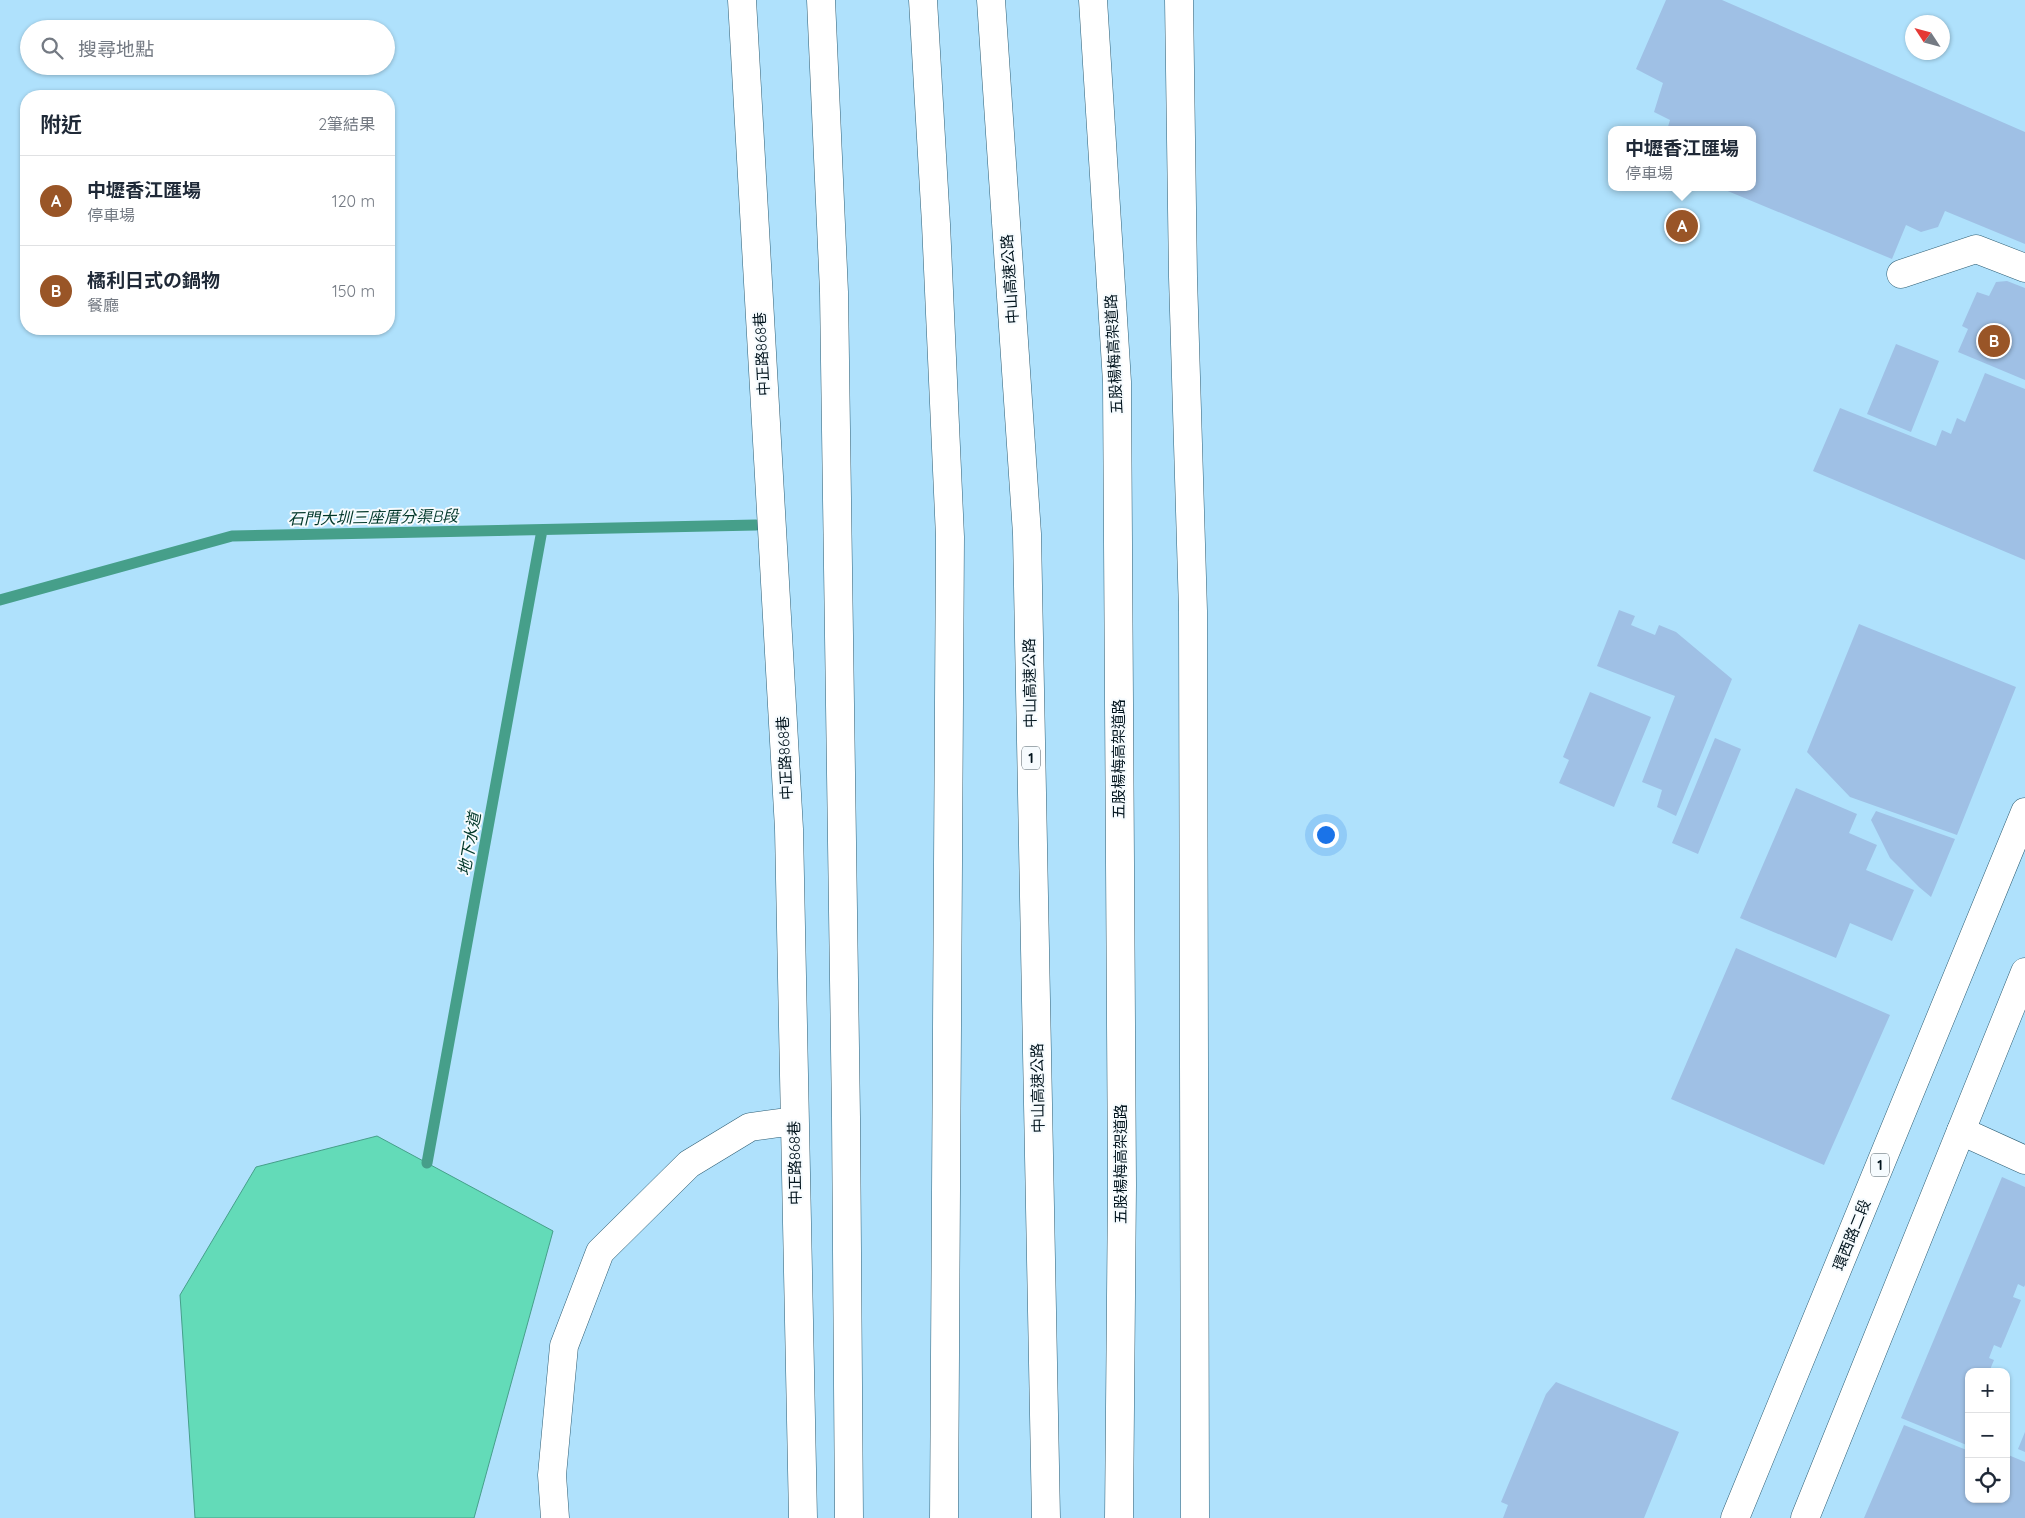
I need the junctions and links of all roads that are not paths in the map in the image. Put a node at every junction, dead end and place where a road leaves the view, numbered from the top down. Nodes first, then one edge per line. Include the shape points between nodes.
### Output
1 (742, 0) edge
2 (821, 0) edge
3 (923, 0) edge
4 (991, 0) edge
5 (1093, 0) edge
6 (1179, 0) edge
7 (2025, 268) edge
8 (1901, 274) dead end
9 (2025, 812) edge
10 (2025, 972) edge
11 (794, 1121) junction
12 (1960, 1131) junction
13 (2025, 1160) edge
14 (555, 1518) edge
15 (803, 1518) edge
16 (849, 1518) edge
17 (944, 1518) edge
18 (1046, 1518) edge
19 (1119, 1518) edge
20 (1195, 1518) edge
21 (1735, 1518) edge
22 (1805, 1518) edge

1 - 11 main road, 中正路868巷 via 789,829
2 - 16 main road via 834,292
3 - 17 main road via 950,537
4 - 18 main road, 中山高速公路 / 1 via 1027,534
5 - 19 main road, 五股楊梅高架道路 via 1117,382 1122,1175
6 - 20 main road via 1183,277 1194,610
7 - 8 main road via 1976,249
9 - 21 main road, 環西路二段 / 1
10 - 12 main road
11 - 14 main road via 750,1127 688,1164 600,1252 564,1346 552,1475
11 - 15 main road, 中正路868巷
12 - 13 main road
12 - 22 main road

